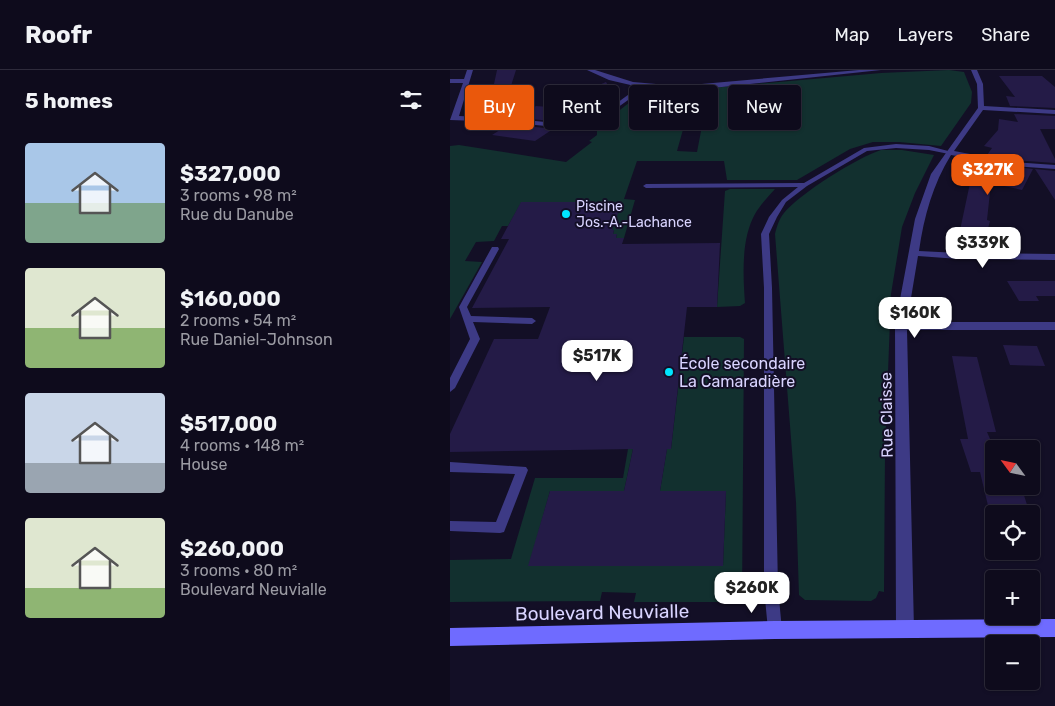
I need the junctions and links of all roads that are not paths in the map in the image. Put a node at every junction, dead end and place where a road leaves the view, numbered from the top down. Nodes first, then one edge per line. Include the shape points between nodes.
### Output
1 (470, 70) edge
2 (590, 70) edge
3 (878, 70) edge
4 (974, 70) edge
5 (450, 81) edge
6 (467, 81) junction
7 (645, 85) edge
8 (718, 85) edge
9 (629, 97) edge
10 (980, 108) junction
11 (1055, 112) edge
12 (453, 118) edge
13 (949, 152) junction
14 (1055, 167) edge
15 (805, 185) junction
16 (646, 186) dead end
17 (495, 248) dead end
18 (912, 253) junction
19 (1055, 257) edge
20 (468, 319) junction
21 (532, 321) dead end
22 (901, 326) junction
23 (1055, 326) edge
24 (450, 388) edge
25 (450, 467) edge
26 (450, 526) edge
27 (1055, 628) edge
28 (905, 629) junction
29 (775, 630) junction
30 (450, 637) edge

1 - 6 street
2 - 7 street via 617,80
3 - 8 street
4 - 10 street via 980,84
5 - 6 street
6 - 12 street
9 - 12 street via 586,128
10 - 11 street
10 - 13 street, Rue Claisse
13 - 14 street via 1012,164
13 - 15 lane via 896,146 866,149
13 - 18 street, Rue Claisse via 935,174 919,219
15 - 16 lane
15 - 29 lane via 784,201 765,234 771,588
17 - 20 lane via 463,307
18 - 19 street
18 - 22 street, Rue Claisse
20 - 21 lane
20 - 24 lane via 475,339
22 - 23 street
22 - 28 street, Rue Claisse
25 - 26 lane via 522,470 500,528
27 - 28 main road, Boulevard Neuvialle
28 - 29 main road, Boulevard Neuvialle
29 - 30 main road, Boulevard Neuvialle

